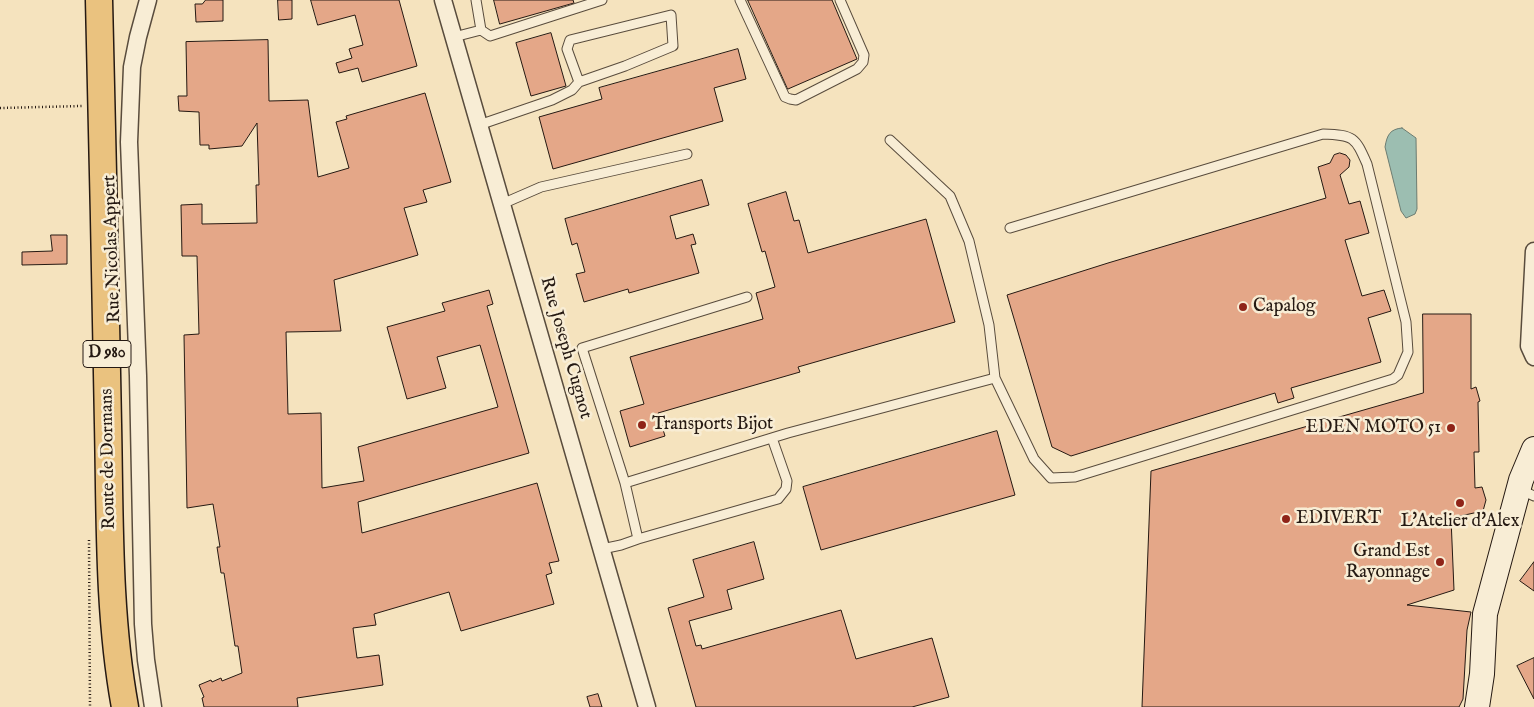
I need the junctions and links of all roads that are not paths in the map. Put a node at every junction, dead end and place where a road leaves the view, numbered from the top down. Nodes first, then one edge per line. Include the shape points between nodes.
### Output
1 (100, 0) edge
2 (148, 0) edge
3 (444, 0) edge
4 (476, 0) edge
5 (602, 0) edge
6 (740, 0) edge
7 (840, 0) edge
8 (481, 30) junction
9 (454, 37) junction
10 (579, 82) junction
11 (479, 125) junction
12 (890, 140) dead end
13 (688, 154) dead end
14 (502, 204) junction
15 (1010, 228) dead end
16 (1534, 252) edge
17 (747, 297) dead end
18 (1534, 357) edge
19 (995, 378) junction
20 (772, 438) junction
21 (1534, 449) edge
22 (626, 483) junction
23 (1527, 488) edge
24 (638, 539) junction
25 (602, 549) junction
26 (125, 707) edge
27 (153, 707) edge
28 (647, 707) edge
29 (1476, 707) edge

1 - 26 main road, Route de Dormans / D 980 via 110,514 119,676
2 - 27 street, Rue Nicolas Appert via 132,67 130,142 143,624
3 - 9 street, Rue Joseph Cugnot
4 - 8 lane
5 - 8 lane via 490,36
6 - 7 lane via 785,97 796,100 857,69 863,62 864,56
8 - 9 lane
9 - 11 street, Rue Joseph Cugnot
10 - 10 lane via 673,46 671,15 570,40 567,49
10 - 11 lane via 572,90 552,100
11 - 14 street, Rue Joseph Cugnot
12 - 19 lane via 950,196 970,241 989,325
13 - 14 lane via 542,187
14 - 25 street, Rue Joseph Cugnot
15 - 19 lane via 1323,134 1344,134 1358,143 1367,164 1406,322 1408,352 1393,379 1076,477 1051,478 1034,459
16 - 18 street via 1529,346
17 - 22 lane via 582,348
19 - 20 lane
20 - 22 lane
20 - 24 lane via 787,480 786,489 778,499
21 - 23 street
22 - 24 lane
23 - 29 street via 1485,614 1482,674
24 - 25 lane
25 - 28 street, Rue Joseph Cugnot

